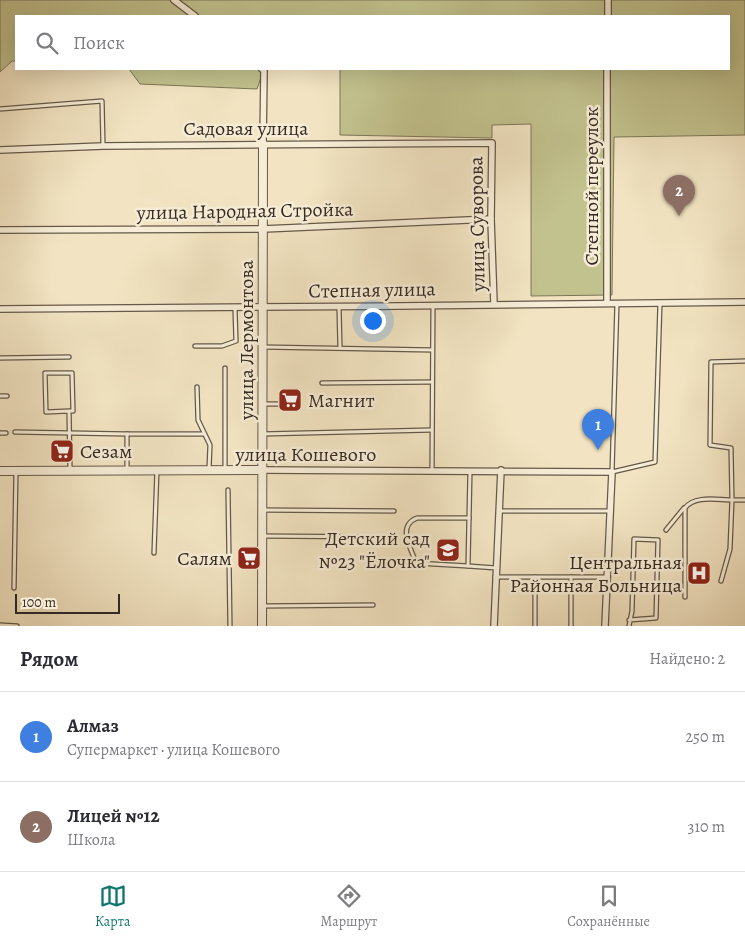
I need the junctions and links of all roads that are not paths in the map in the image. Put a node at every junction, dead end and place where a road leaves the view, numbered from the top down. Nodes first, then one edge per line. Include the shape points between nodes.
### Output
1 (174, 0) edge
2 (608, 0) edge
3 (194, 15) edge
4 (608, 15) edge
5 (264, 70) edge
6 (608, 70) edge
7 (0, 109) edge
8 (492, 143) joint
9 (263, 144) junction
10 (103, 146) junction
11 (0, 150) edge
12 (491, 220) junction
13 (263, 229) junction
14 (0, 230) edge
15 (745, 302) edge
16 (607, 303) junction
17 (618, 303) junction
18 (660, 303) junction
19 (494, 304) junction
20 (433, 305) junction
21 (339, 307) junction
22 (0, 309) edge
23 (236, 309) junction
24 (262, 309) junction
25 (195, 346) dead end
26 (262, 347) junction
27 (340, 348) junction
28 (432, 350) junction
29 (69, 357) dead end
30 (0, 358) edge
31 (745, 361) edge
32 (225, 368) dead end
33 (432, 382) junction
34 (322, 383) dead end
35 (197, 387) dead end
36 (0, 396) edge
37 (8, 396) dead end
38 (262, 404) junction
39 (278, 404) dead end
40 (69, 411) junction
41 (431, 430) junction
42 (15, 432) dead end
43 (0, 433) edge
44 (6, 433) dead end
45 (69, 433) junction
46 (127, 434) junction
47 (204, 434) junction
48 (262, 434) junction
49 (126, 470) junction
50 (157, 470) junction
51 (209, 470) junction
52 (225, 470) junction
53 (262, 470) junction
54 (470, 470) junction
55 (501, 470) junction
56 (0, 471) edge
57 (16, 471) junction
58 (70, 471) junction
59 (432, 471) junction
60 (612, 472) junction
61 (228, 490) dead end
62 (732, 500) junction
63 (745, 500) edge
64 (685, 508) junction
65 (262, 510) junction
66 (394, 511) dead end
67 (499, 511) junction
68 (609, 511) junction
69 (469, 518) junction
70 (666, 530) dead end
71 (262, 536) junction
72 (383, 537) dead end
73 (154, 553) dead end
74 (468, 566) junction
75 (496, 568) junction
76 (495, 577) junction
77 (535, 577) junction
78 (571, 577) junction
79 (607, 577) junction
80 (721, 581) dead end
81 (14, 588) dead end
82 (685, 596) dead end
83 (374, 605) dead end
84 (262, 606) junction
85 (629, 620) junction
86 (0, 625) edge
87 (17, 626) edge
88 (230, 626) edge
89 (262, 626) edge
90 (494, 626) edge
91 (535, 626) edge
92 (570, 626) edge
93 (605, 626) edge
94 (629, 626) edge

1 - 3 street
2 - 4 street
5 - 9 street
6 - 16 street, Степной переулок
7 - 10 lane via 102,102
8 - 9 street, Садовая улица
8 - 12 street, улица Суворова
9 - 10 street, Садовая улица
9 - 13 street, улица Лермонтова
10 - 11 street, Садовая улица
12 - 13 street, улица Народная Стройка
12 - 19 street, улица Суворова
13 - 14 street, улица Народная Стройка
13 - 24 street, улица Лермонтова
15 - 18 street, Степная улица
16 - 17 street, Степная улица
16 - 19 street, Степная улица
17 - 18 street, Степная улица
17 - 60 lane
18 - 60 lane via 655,462
19 - 20 street, Степная улица
20 - 21 street, Степная улица
20 - 28 lane
21 - 24 street, Степная улица
21 - 27 lane
22 - 23 street, Степная улица
23 - 24 street, Степная улица
23 - 25 lane via 236,341 222,346
24 - 26 street, улица Лермонтова
26 - 27 lane
26 - 38 street, улица Лермонтова
27 - 28 lane
28 - 33 lane
29 - 30 lane
31 - 62 lane via 711,362 710,445 731,448
32 - 52 lane
33 - 34 lane
33 - 41 lane
35 - 47 lane via 198,420
36 - 37 lane
38 - 39 lane
38 - 48 street, улица Лермонтова
40 - 40 lane via 46,412 45,373 72,373 73,411
40 - 45 lane
41 - 48 lane
41 - 59 lane
42 - 45 lane
43 - 44 lane
45 - 46 lane
45 - 58 lane
46 - 47 lane
46 - 49 lane
47 - 51 lane via 210,445
48 - 53 street, улица Лермонтова
49 - 50 street, улица Кошевого
49 - 58 street, улица Кошевого
50 - 51 street, улица Кошевого
50 - 73 lane
51 - 52 street, улица Кошевого
52 - 53 street, улица Кошевого
53 - 59 street, улица Кошевого
53 - 65 street, улица Лермонтова
54 - 55 street, улица Кошевого
54 - 59 street, улица Кошевого
54 - 69 lane
55 - 60 street, улица Кошевого
55 - 67 street
56 - 57 street, улица Кошевого
57 - 58 street, улица Кошевого
57 - 81 lane
60 - 68 street
61 - 88 lane
62 - 63 lane
62 - 64 lane via 696,500
62 - 80 lane via 730,549
64 - 70 lane
64 - 82 lane
65 - 66 lane
65 - 71 street, улица Лермонтова
67 - 68 lane
67 - 75 street
68 - 79 street
69 - 74 lane
69 - 74 lane via 417,518 408,526 406,534 416,563
71 - 72 lane
71 - 84 street, улица Лермонтова
74 - 75 lane
75 - 76 street
76 - 77 lane
76 - 90 street
77 - 78 lane
77 - 91 lane
78 - 79 lane
78 - 92 lane
79 - 93 street
83 - 84 lane
84 - 89 street, улица Лермонтова
85 - 85 lane via 634,539 658,540 656,618
85 - 94 lane
86 - 87 lane

